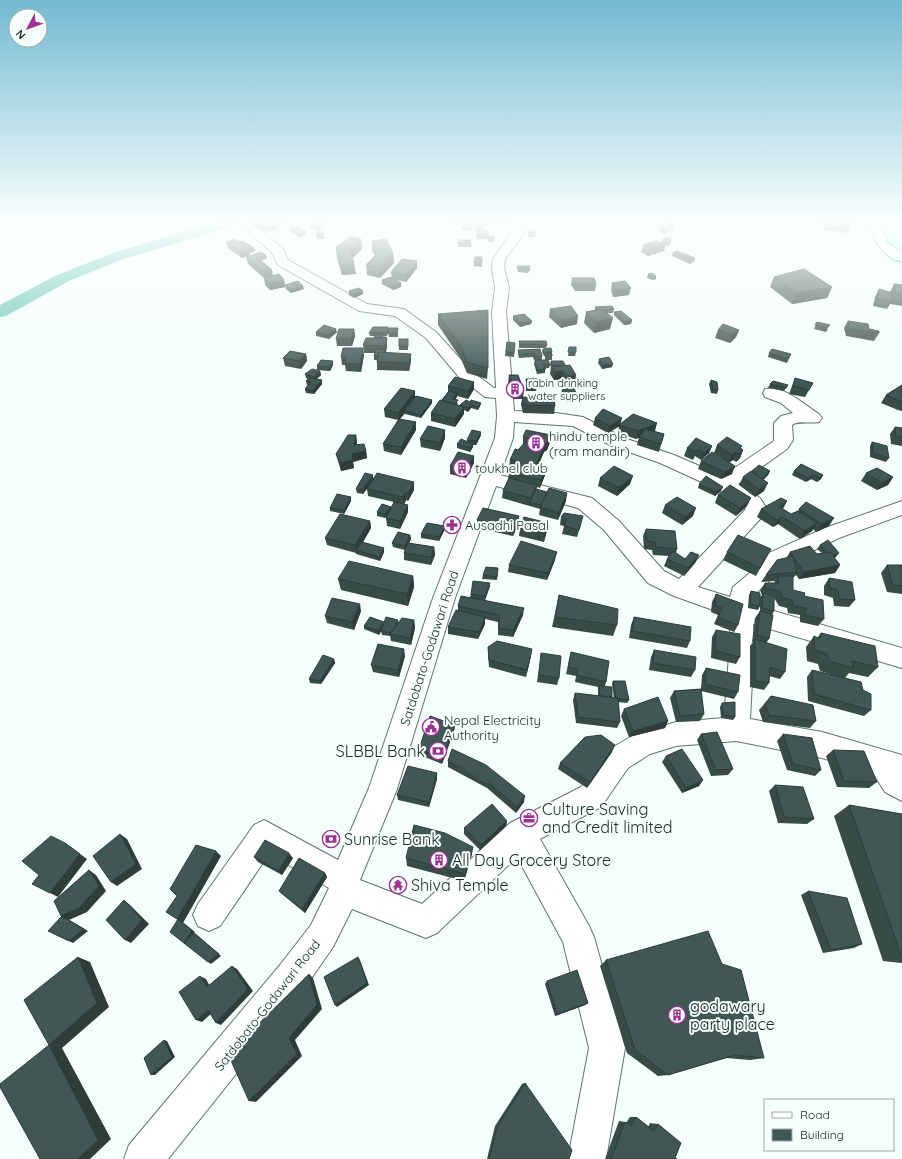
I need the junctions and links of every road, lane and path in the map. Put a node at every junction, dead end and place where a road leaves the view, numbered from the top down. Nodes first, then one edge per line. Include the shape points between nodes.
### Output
1 (304, 274) edge
2 (499, 274) edge
3 (770, 393) dead end
4 (505, 404) junction
5 (488, 478) junction
6 (724, 484) junction
7 (902, 508) edge
8 (682, 590) junction
9 (742, 610) junction
10 (902, 658) edge
11 (736, 729) junction
12 (891, 765) edge
13 (902, 787) edge
14 (520, 833) junction
15 (344, 885) junction
16 (209, 915) dead end
17 (143, 1159) edge
18 (587, 1159) edge

1 - 4 street via 364,308 398,312 431,335 465,374
2 - 4 street, Satdobato-Godawari Road via 502,287 499,312
3 - 6 street via 788,399 813,418 798,416 786,420 783,423 784,440 781,445
4 - 5 street, Satdobato-Godawari Road via 504,438
4 - 6 street via 576,421 618,442 667,459
5 - 8 street via 585,503 611,525 656,577
5 - 15 street, Satdobato-Godawari Road via 444,598 382,789
6 - 8 street via 753,503 757,509
7 - 9 street via 832,533 770,562 759,578 741,593
8 - 9 street
9 - 10 street
9 - 11 street
11 - 12 street via 822,745
11 - 14 street via 676,734 643,744 618,759 591,797
12 - 13 street via 895,782
14 - 15 street via 426,922
14 - 18 street via 578,937 607,1048
15 - 16 street via 264,835
15 - 17 street, Satdobato-Godawari Road via 322,936 292,977

